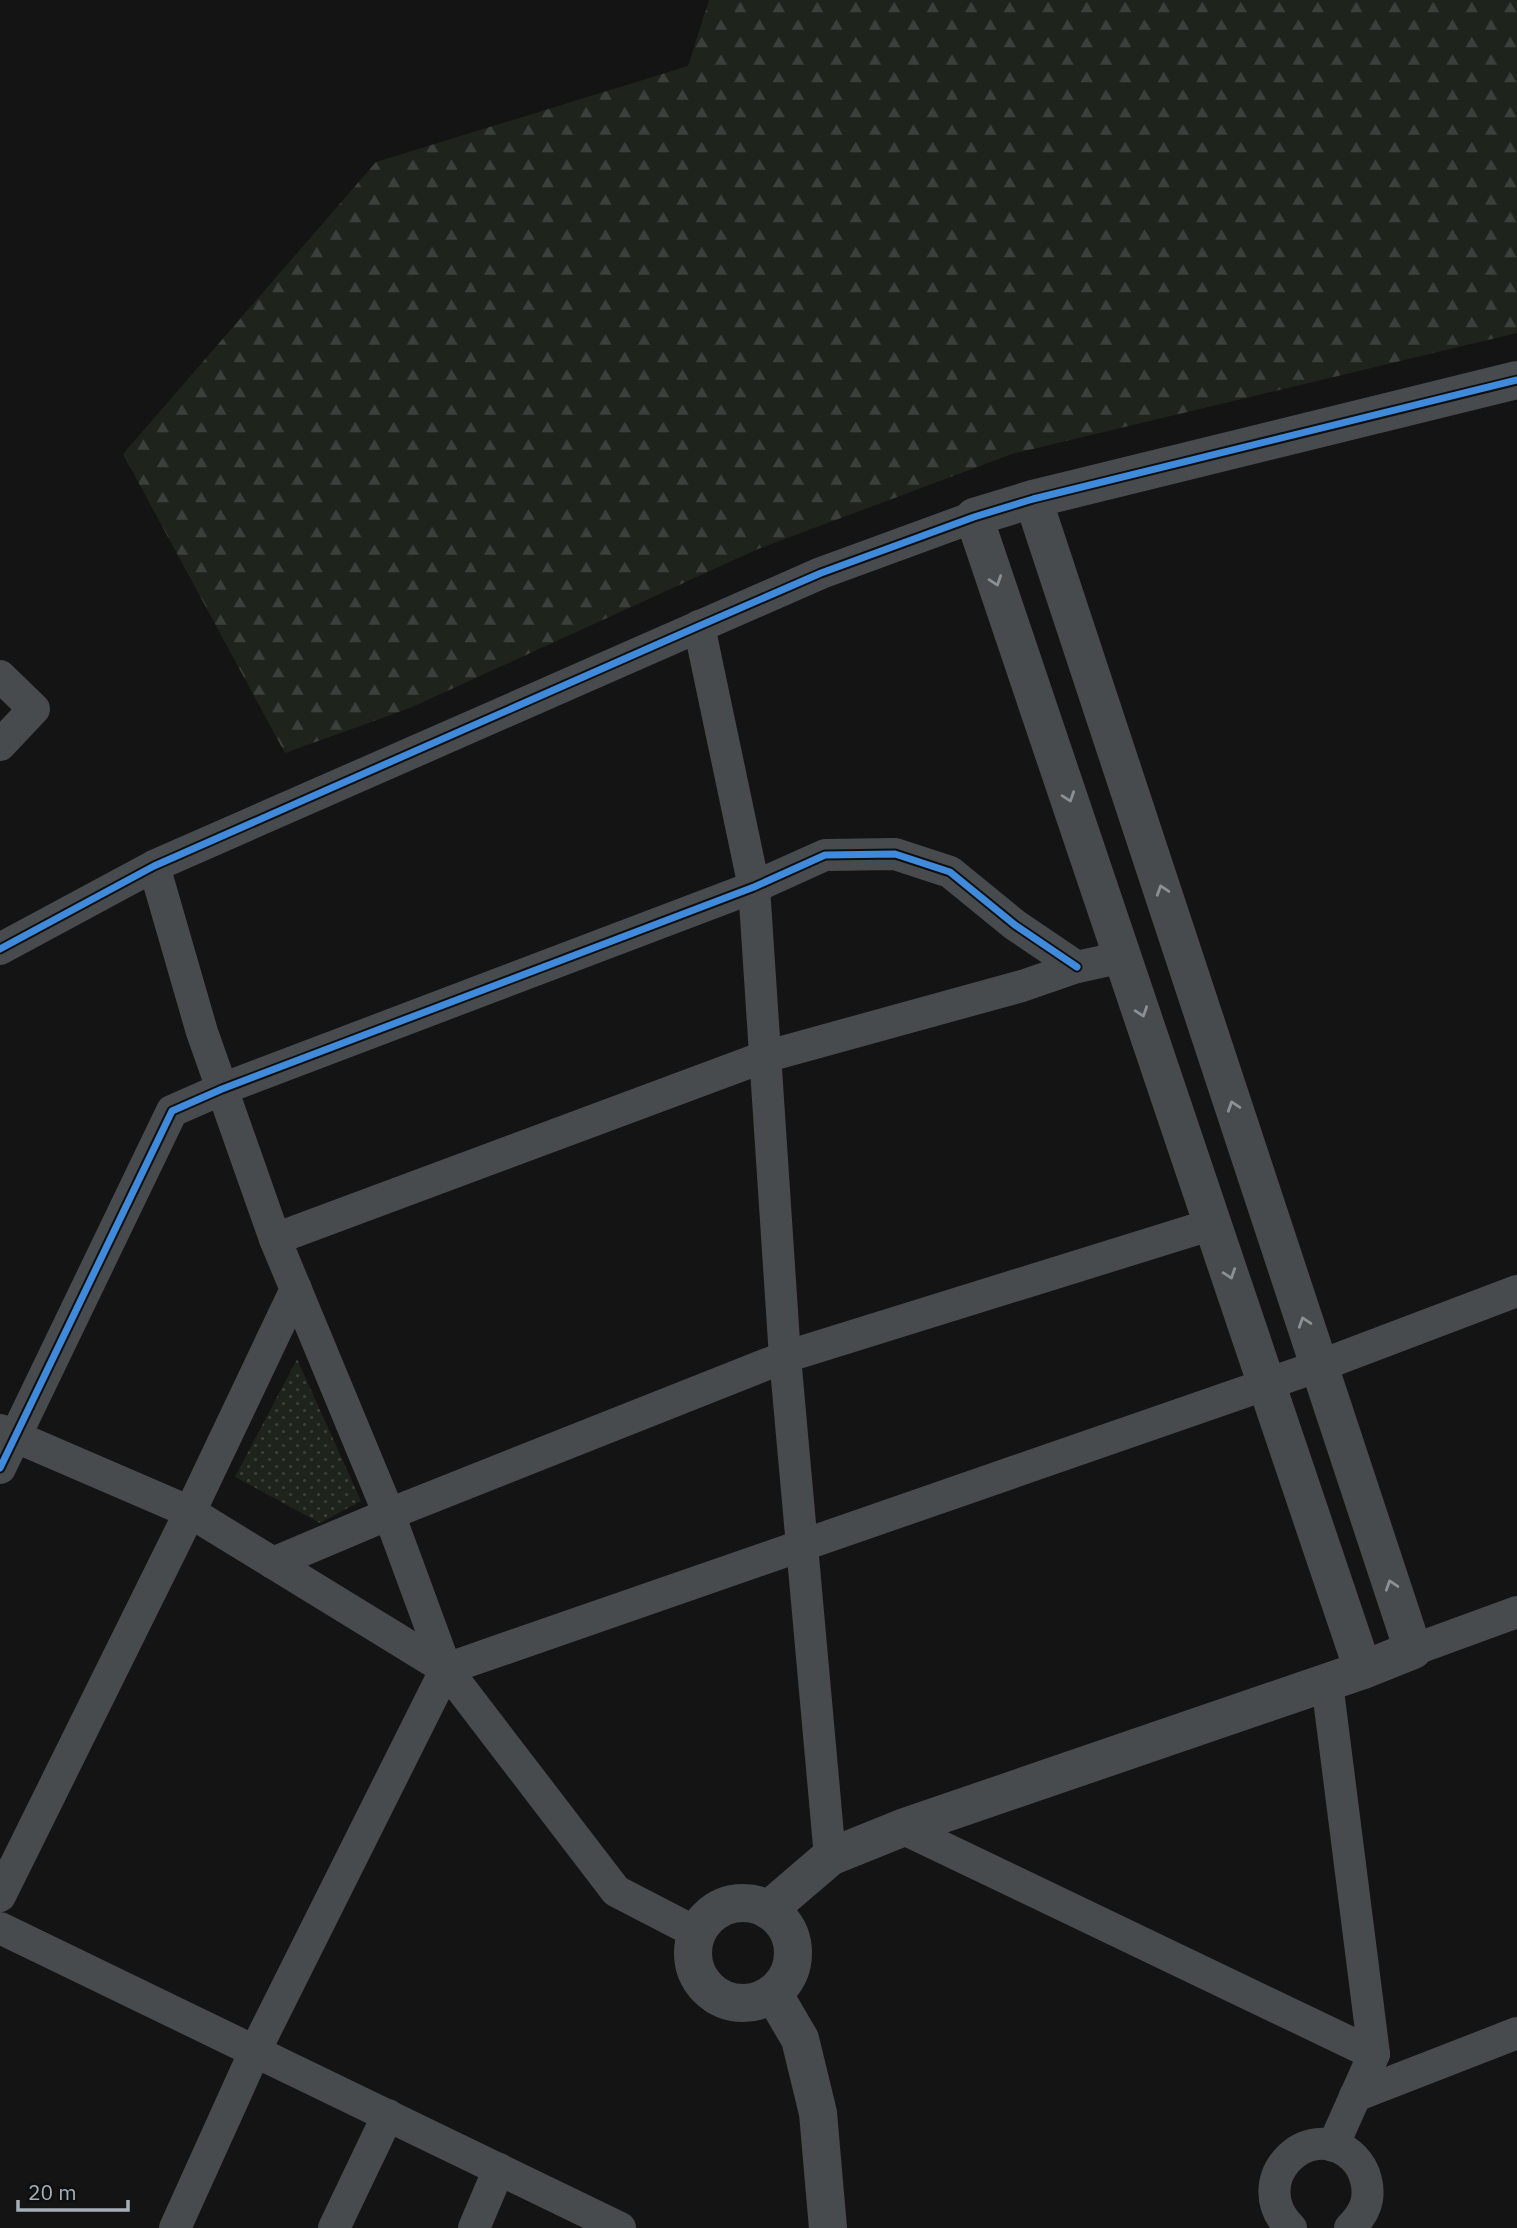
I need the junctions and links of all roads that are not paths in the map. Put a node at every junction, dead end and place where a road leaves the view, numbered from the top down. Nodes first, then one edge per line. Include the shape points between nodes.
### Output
1 (1517, 380) edge
2 (1032, 499) junction
3 (974, 517) junction
4 (699, 626) junction
5 (0, 676) edge
6 (0, 745) edge
7 (154, 866) junction
8 (754, 887) junction
9 (0, 948) edge
10 (1123, 957) junction
11 (1077, 967) junction
12 (764, 1057) junction
13 (222, 1089) junction
14 (1213, 1224) junction
15 (275, 1239) junction
16 (296, 1289) junction
17 (1517, 1290) edge
18 (785, 1357) junction
19 (1319, 1366) junction
20 (1267, 1384) junction
21 (8, 1433) edge
22 (0, 1468) edge
23 (190, 1512) junction
24 (389, 1514) junction
25 (803, 1547) junction
26 (273, 1563) junction
27 (1517, 1612) edge
28 (1413, 1650) junction
29 (446, 1669) junction
30 (1363, 1670) junction
31 (1327, 1683) junction
32 (902, 1828) junction
33 (830, 1857) junction
34 (0, 1896) edge
35 (768, 1910) junction
36 (0, 1928) edge
37 (697, 1933) junction
38 (773, 1993) junction
39 (1517, 2033) edge
40 (255, 2051) junction
41 (1374, 2054) junction
42 (1355, 2096) junction
43 (388, 2115) junction
44 (1334, 2146) junction
45 (499, 2169) junction
46 (175, 2228) edge
47 (334, 2228) edge
48 (474, 2228) edge
49 (620, 2228) edge
50 (828, 2228) edge
51 (1289, 2228) edge
52 (1350, 2228) edge

1 - 2 street
2 - 3 street
19 -> 2 street
3 - 4 street via 821,573
3 -> 10 street
4 - 7 street
4 - 8 street
5 - 6 street via 34,709
7 - 9 street
7 - 13 street
8 - 11 street via 825,855 895,854 950,872 1015,925
8 - 12 street
8 - 13 street
10 - 11 street
10 -> 14 street
11 - 12 street
12 - 15 street
12 - 18 street
13 - 15 street
13 - 21 street via 172,1111
14 - 18 street
14 -> 20 street
15 - 16 street
16 - 23 street
16 - 24 street
17 - 19 street
18 - 24 street
18 - 25 street
19 - 20 street
28 -> 19 street
20 - 25 street
20 - 30 street
21 - 22 street
21 - 23 street
23 - 26 street
23 - 34 street
24 - 26 street
24 - 29 street
25 - 29 street
25 - 33 street
26 - 29 street
27 - 28 street
28 - 30 street
29 - 37 street via 617,1892
29 - 40 street
30 - 31 street
31 - 32 street
31 - 41 street
32 - 33 street
32 - 41 street
33 - 35 street
35 - 37 street via 753,1904 720,1909
35 - 38 street via 781,1921 793,1950 791,1967
36 - 40 street
37 - 38 street via 694,1965 712,1992 742,2003
38 - 50 street via 800,2039 818,2113
39 - 42 street
40 - 43 street
40 - 46 street
41 - 42 street
42 - 44 street
43 - 45 street
43 - 47 street
44 - 51 street via 1304,2147 1280,2167 1274,2199
44 - 52 street via 1359,2163 1368,2191 1360,2219
45 - 48 street
45 - 49 street

